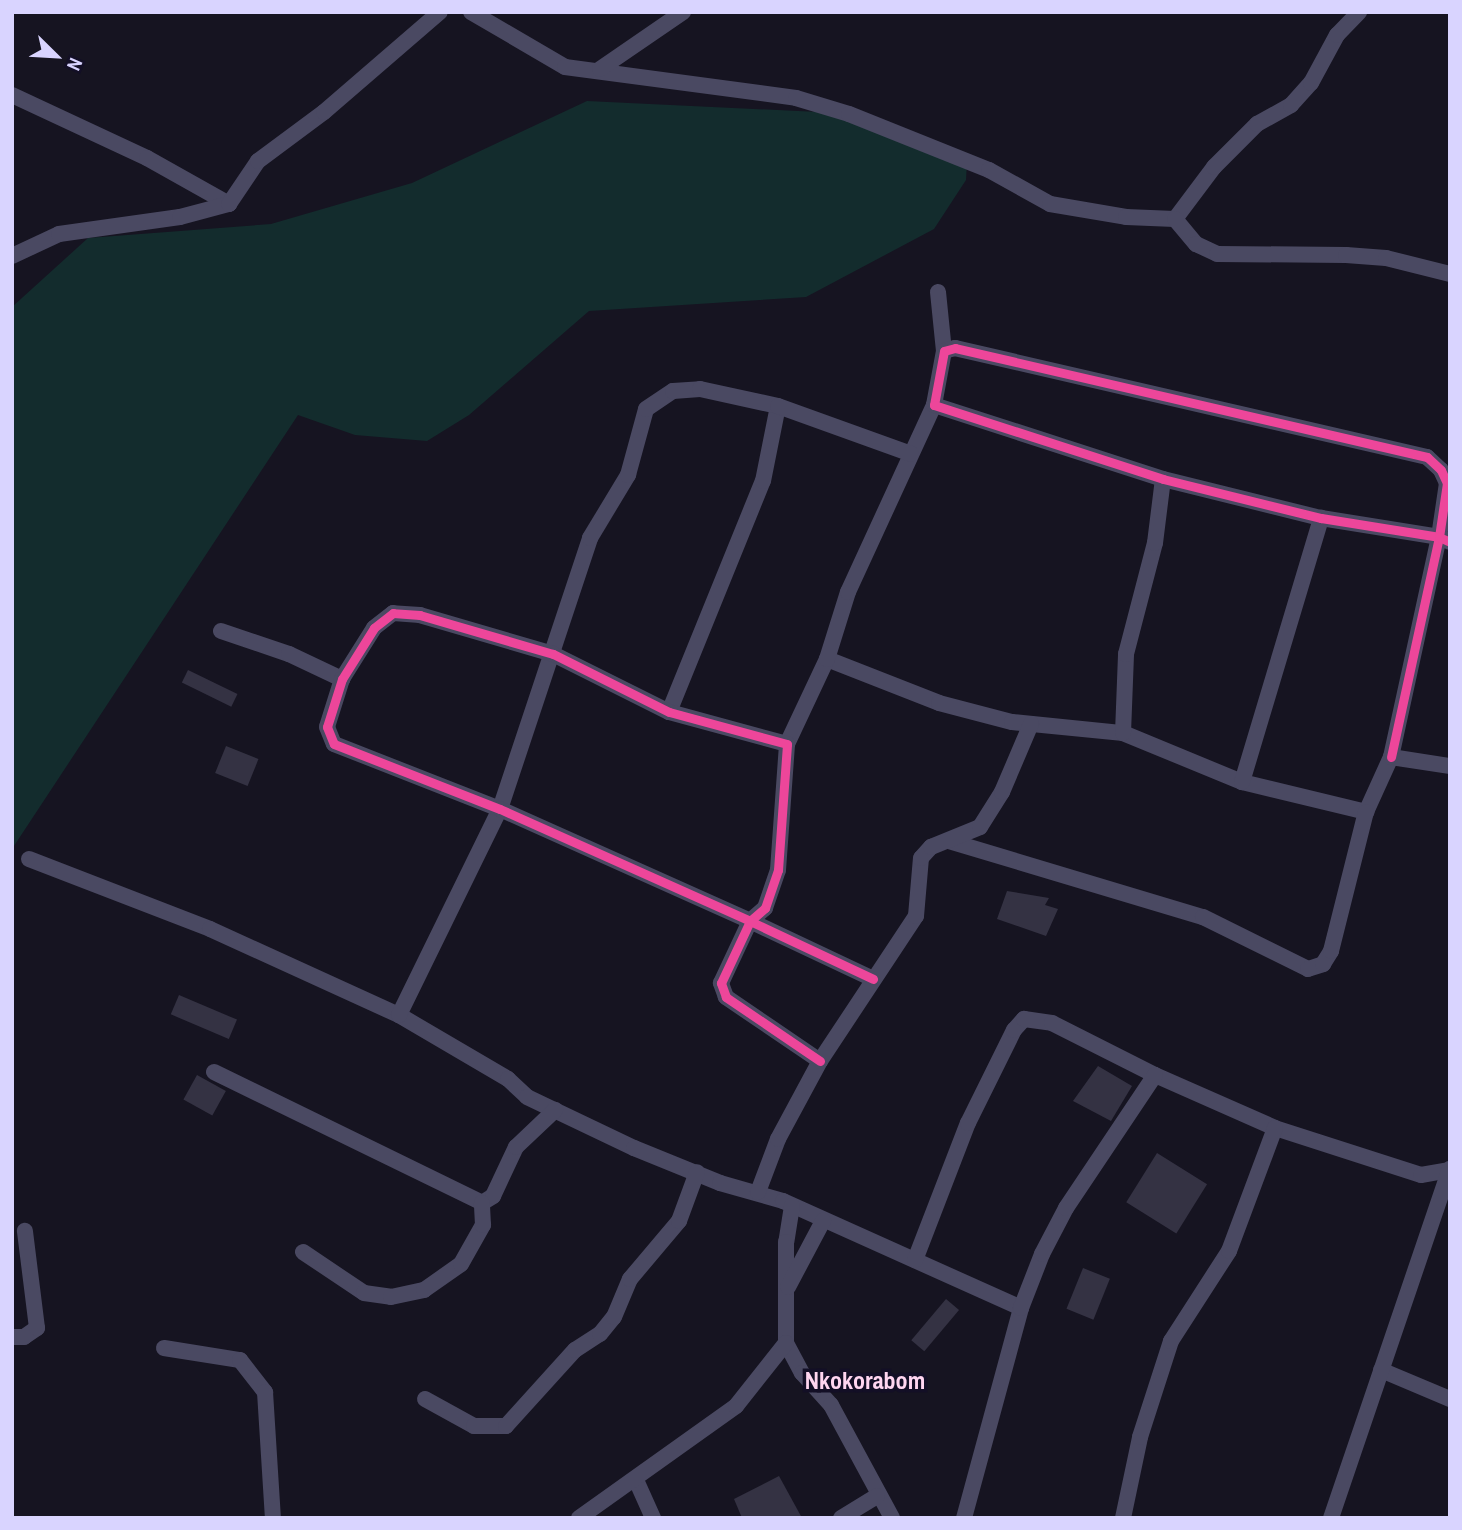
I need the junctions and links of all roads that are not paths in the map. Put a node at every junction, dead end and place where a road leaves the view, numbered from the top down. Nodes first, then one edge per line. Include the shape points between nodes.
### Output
1 (440, 12) edge
2 (471, 12) edge
3 (683, 12) edge
4 (1359, 12) edge
5 (600, 69) junction
6 (12, 96) edge
7 (229, 204) junction
8 (1175, 219) junction
9 (12, 256) edge
10 (1450, 274) edge
11 (938, 292) dead end
12 (944, 351) junction
13 (934, 405) junction
14 (778, 407) junction
15 (911, 454) junction
16 (1163, 479) junction
17 (1321, 518) junction
18 (1444, 540) edge
19 (221, 631) dead end
20 (553, 654) junction
21 (827, 659) junction
22 (342, 679) junction
23 (669, 712) junction
24 (1031, 724) junction
25 (1123, 733) junction
26 (787, 744) junction
27 (1391, 757) junction
28 (1450, 766) edge
29 (1242, 782) junction
30 (500, 809) junction
31 (1366, 812) junction
32 (949, 841) junction
33 (29, 859) dead end
34 (750, 921) junction
35 (873, 979) junction
36 (399, 1015) junction
37 (821, 1061) junction
38 (214, 1072) dead end
39 (1155, 1075) junction
40 (555, 1110) junction
41 (1275, 1128) junction
42 (1450, 1170) edge
43 (696, 1172) junction
44 (758, 1192) junction
45 (1446, 1202) edge
46 (482, 1203) junction
47 (792, 1206) junction
48 (823, 1221) junction
49 (24, 1231) dead end
50 (303, 1252) dead end
51 (915, 1260) junction
52 (786, 1292) junction
53 (1021, 1308) junction
54 (12, 1337) edge
55 (786, 1343) junction
56 (164, 1348) dead end
57 (1381, 1370) junction
58 (425, 1399) dead end
59 (1450, 1399) edge
60 (636, 1480) junction
61 (877, 1496) junction
62 (1339, 1513) edge
63 (272, 1518) edge
64 (579, 1518) edge
65 (653, 1518) edge
66 (841, 1518) edge
67 (892, 1518) edge
68 (964, 1518) edge
69 (1123, 1518) edge

1 - 7 street via 324,112 258,161
2 - 5 street via 565,67
3 - 5 street
4 - 8 street via 1337,35 1311,83 1291,105 1257,124 1214,167
5 - 8 street via 796,98 849,114 989,170 1050,204 1126,217
6 - 7 street via 147,158
7 - 9 street via 180,217 60,234
8 - 10 street via 1196,244 1217,254 1386,258
11 - 12 street
12 - 13 street
12 - 18 street via 955,348 1427,457 1447,483
13 - 15 street
13 - 16 street
14 - 15 street
14 - 20 street via 700,389 673,391 646,409 628,475 590,538
14 - 23 street via 763,481
15 - 21 street via 848,592
16 - 17 street
16 - 25 street via 1155,543 1126,654
17 - 18 street
17 - 29 street
18 - 27 street
19 - 22 street
20 - 22 street via 419,615 393,613 373,628
20 - 23 street
20 - 30 street
21 - 24 street via 939,703
21 - 26 street
22 - 30 street via 327,727 334,744
23 - 26 street
24 - 25 street
24 - 32 street via 1002,792 980,827
25 - 29 street
26 - 34 street via 778,870 765,908
27 - 28 street
27 - 31 street
29 - 31 street
30 - 34 street
30 - 36 street
31 - 32 street via 1331,951 1323,964 1308,970 1203,917
32 - 35 street via 931,847 921,858 916,916
33 - 36 street via 210,929
34 - 35 street
34 - 37 street via 721,983 726,996
35 - 37 street
36 - 40 street
37 - 44 street via 778,1139
38 - 46 street
39 - 41 street
39 - 51 street via 1052,1023 1024,1019 1014,1030 968,1123
39 - 53 street via 1051,1233
40 - 43 street
40 - 46 street via 516,1147 494,1196
41 - 42 street via 1421,1175
41 - 69 street via 1229,1251 1171,1340 1140,1437
42 - 45 street
43 - 44 street
43 - 58 street via 679,1222 630,1279 614,1317 600,1334 575,1350 506,1426 474,1426
44 - 47 street
45 - 57 street
46 - 50 street via 483,1225 461,1264 424,1290 391,1297 364,1293
47 - 48 street
47 - 52 street
48 - 51 street
48 - 52 street
49 - 54 street via 37,1328 24,1337
51 - 53 street
52 - 55 street
53 - 68 street
55 - 60 street via 736,1406
55 - 61 street via 802,1373 831,1405
56 - 63 street via 240,1360 265,1392
57 - 59 street
57 - 62 street via 1339,1485
60 - 64 street
60 - 65 street
61 - 66 street
61 - 67 street

